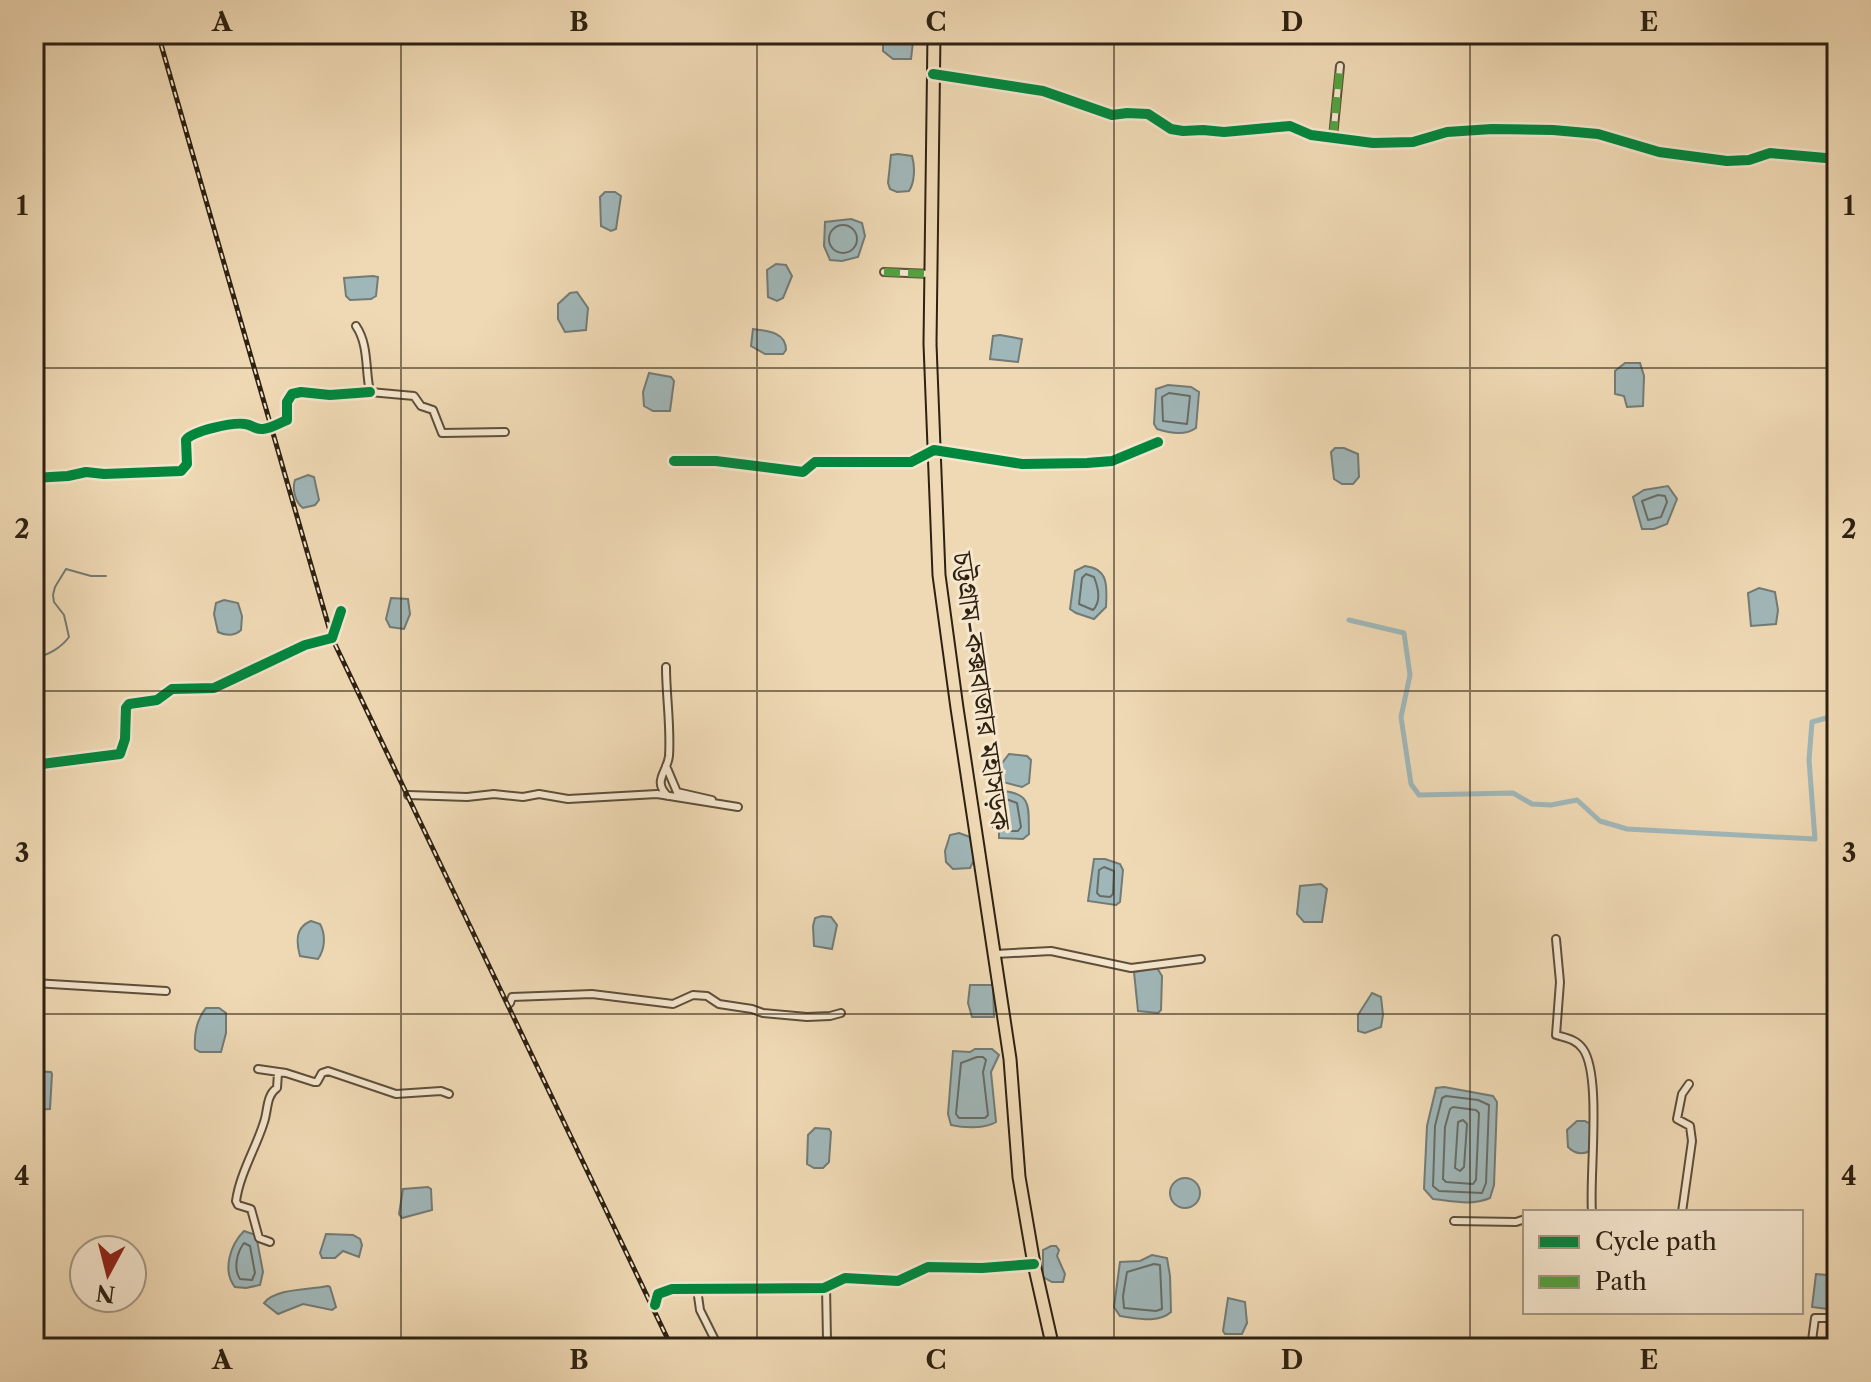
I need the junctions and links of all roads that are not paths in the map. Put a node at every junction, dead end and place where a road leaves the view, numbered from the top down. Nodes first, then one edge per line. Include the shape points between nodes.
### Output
1 (934, 34) edge
2 (1340, 66) dead end
3 (933, 74) junction
4 (1333, 137) junction
5 (1837, 159) edge
6 (884, 272) dead end
7 (931, 274) junction
8 (356, 326) dead end
9 (370, 392) junction
10 (505, 432) dead end
11 (1158, 442) dead end
12 (934, 450) junction
13 (674, 461) dead end
14 (34, 478) edge
15 (341, 611) dead end
16 (666, 667) dead end
17 (34, 765) edge
18 (666, 766) junction
19 (408, 795) dead end
20 (668, 796) junction
21 (1556, 939) dead end
22 (995, 954) junction
23 (1201, 959) dead end
24 (34, 983) edge
25 (166, 991) dead end
26 (510, 1003) dead end
27 (841, 1013) dead end
28 (258, 1069) dead end
29 (278, 1073) junction
30 (1689, 1084) dead end
31 (449, 1094) dead end
32 (1592, 1210) edge
33 (1682, 1210) edge
34 (1523, 1220) edge
35 (1454, 1221) dead end
36 (270, 1242) dead end
37 (1034, 1264) junction
38 (826, 1287) junction
39 (697, 1289) junction
40 (655, 1305) dead end
41 (1837, 1318) edge
42 (827, 1340) dead end
43 (719, 1348) edge
44 (1053, 1348) edge
45 (1811, 1348) edge

1 - 3 highway, চট্টগ্রাম-কক্সবাজার মহাসড়ক
2 - 4 street
3 - 4 street via 1043,91 1112,115 1148,114 1171,129 1224,132 1290,126
3 - 7 highway, চট্টগ্রাম-কক্সবাজার মহাসড়ক
4 - 5 street via 1373,143 1447,132 1553,130 1727,161 1770,153
6 - 7 street
7 - 12 highway, চট্টগ্রাম-কক্সবাজার মহাসড়ক
8 - 9 street
9 - 10 street via 414,396 433,410 442,433
9 - 14 street via 292,394 287,420 272,428 233,424 191,434 181,471
11 - 12 street via 1112,461 1047,465
12 - 13 street via 911,462 815,462 803,472
12 - 22 highway, চট্টগ্রাম-কক্সবাজার মহাসড়ক via 939,575
15 - 17 street via 332,638 305,645 214,688 172,689 157,700 129,704 120,754
16 - 18 street
18 - 20 street via 660,782
18 - 20 street via 677,792 734,807
19 - 20 street
21 - 32 street via 1556,1035 1585,1051 1589,1071
22 - 23 street via 1051,951 1131,968
22 - 37 highway, চট্টগ্রাম-কক্সবাজার মহাসড়ক via 1019,1177
24 - 25 street
26 - 27 street via 512,997 572,993 673,1004 693,995 763,1013
28 - 29 street
29 - 31 street via 317,1082 328,1071 396,1094
29 - 36 street via 236,1201 251,1209 259,1238
30 - 33 street via 1677,1119 1690,1126 1692,1141
34 - 35 street
37 - 38 street via 928,1267 898,1281 845,1278
37 - 44 highway, চট্টগ্রাম-কক্সবাজার মহাসড়ক
38 - 39 street
38 - 42 street
39 - 40 street via 664,1291
39 - 43 street via 700,1310
41 - 45 street via 1815,1318

